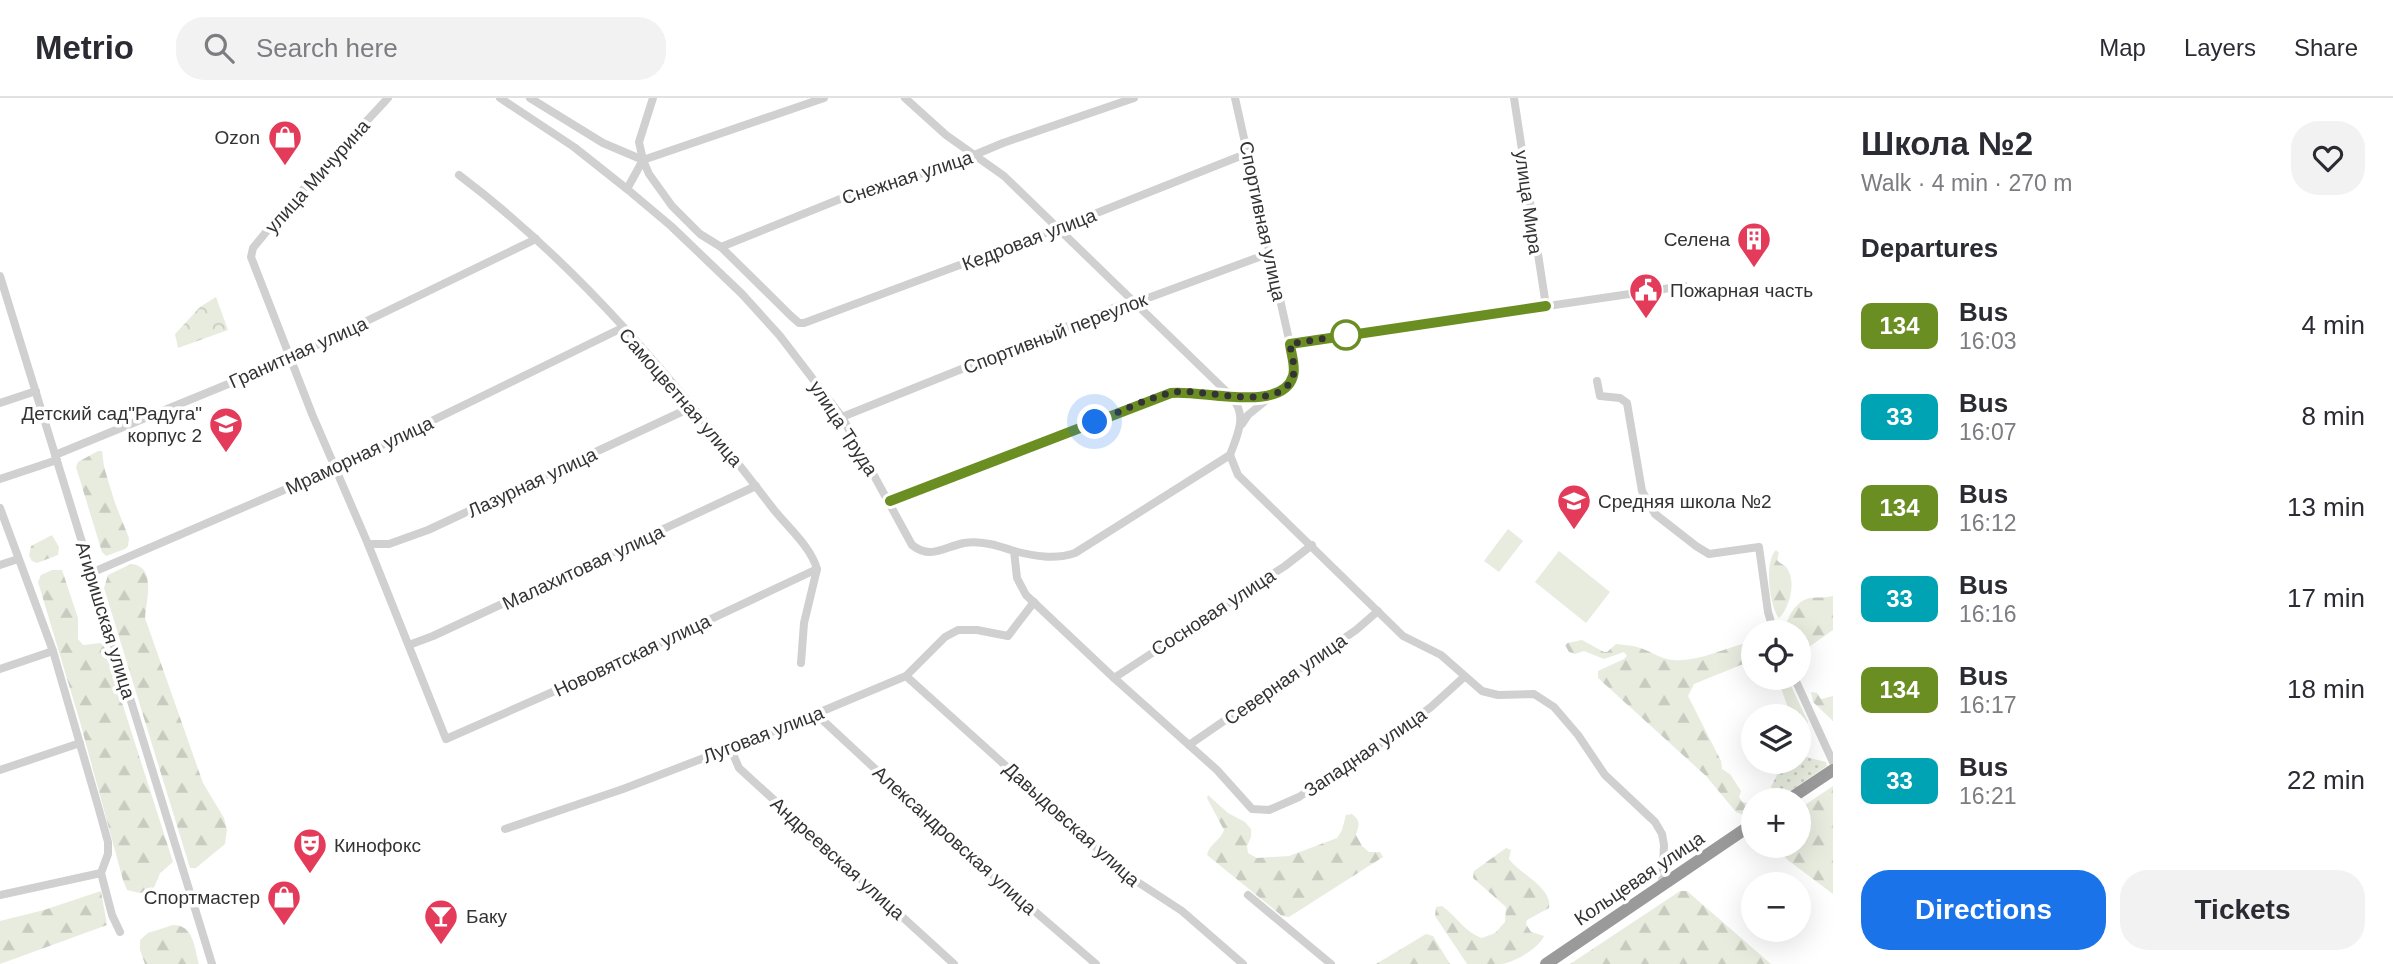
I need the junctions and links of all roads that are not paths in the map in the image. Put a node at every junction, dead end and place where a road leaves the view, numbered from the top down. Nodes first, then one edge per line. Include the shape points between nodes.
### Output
1 (388, 98) edge
2 (500, 98) edge
3 (530, 98) edge
4 (653, 98) edge
5 (824, 98) edge
6 (905, 98) edge
7 (1134, 98) edge
8 (1235, 98) edge
9 (1514, 98) edge
10 (1248, 153) junction
11 (974, 155) junction
12 (643, 160) junction
13 (459, 175) dead end
14 (627, 189) junction
15 (1059, 228) junction
16 (536, 239) junction
17 (721, 247) junction
18 (1270, 253) junction
19 (0, 276) edge
20 (1684, 286) dead end
21 (1134, 302) junction
22 (1546, 306) junction
23 (622, 328) junction
24 (1290, 344) junction
25 (289, 358) junction
26 (1597, 381) dead end
27 (36, 391) junction
28 (1275, 394) junction
29 (1231, 396) junction
30 (0, 403) edge
31 (692, 407) junction
32 (842, 417) junction
33 (1241, 426) junction
34 (1230, 455) junction
35 (56, 457) junction
36 (335, 468) junction
37 (0, 479) edge
38 (756, 486) junction
39 (890, 501) junction
40 (0, 508) edge
41 (368, 544) junction
42 (1312, 545) junction
43 (1014, 551) junction
44 (18, 559) junction
45 (0, 565) edge
46 (817, 569) junction
47 (91, 573) junction
48 (1034, 602) junction
49 (1378, 611) junction
50 (1771, 620) edge
51 (409, 645) junction
52 (53, 651) junction
53 (801, 663) dead end
54 (0, 669) edge
55 (906, 676) junction
56 (1464, 677) junction
57 (1114, 678) junction
58 (1800, 690) edge
59 (816, 714) junction
60 (80, 743) junction
61 (1189, 745) junction
62 (730, 747) junction
63 (1833, 762) edge
64 (0, 770) edge
65 (1833, 770) edge
66 (1806, 788) edge
67 (505, 829) dead end
68 (1741, 832) edge
69 (101, 873) junction
70 (1662, 887) junction
71 (0, 895) edge
72 (1248, 895) dead end
73 (120, 932) dead end
74 (212, 964) edge
75 (954, 964) edge
76 (1096, 964) edge
77 (1243, 964) edge
78 (1331, 964) edge
79 (1546, 964) edge

1 - 25 street, улица Мичурина via 285,209 251,257
2 - 14 street, улица Труда
3 - 12 street via 603,143
4 - 12 street via 639,142
5 - 12 street
6 - 11 street
7 - 11 street, Снежная улица
8 - 10 street, Спортивная улица
9 - 22 street, улица Мира
10 - 15 street, Кедровая улица
10 - 18 street, Спортивная улица
11 - 15 street via 1004,176
11 - 17 street, Снежная улица via 875,185
12 - 14 street
12 - 17 street via 672,206 700,234
13 - 16 street, Самоцветная улица
14 - 32 street, улица Труда via 742,294
15 - 17 street, Кедровая улица via 799,323
15 - 21 street
16 - 23 street, Самоцветная улица
16 - 25 street, Гранитная улица
18 - 21 street, Спортивный переулок
18 - 24 street, Спортивная улица
19 - 27 street, Агиришская улица
20 - 22 street
21 - 29 street
21 - 32 street, Спортивный переулок
22 - 24 street
23 - 31 street, Самоцветная улица
23 - 36 street, Мраморная улица
24 - 28 street, Спортивная улица via 1294,374
25 - 35 street, Гранитная улица
25 - 36 street
26 - 50 street via 1600,396 1627,403 1642,491 1655,514 1709,554 1759,547
27 - 30 street
27 - 35 street, Агиришская улица
28 - 29 street
28 - 33 street via 1251,411
29 - 33 street via 1239,407
29 - 39 street via 1171,393
31 - 38 street, Самоцветная улица
31 - 41 street, Лазурная улица via 428,530 389,544
32 - 39 street, улица Труда
33 - 34 street
34 - 42 street via 1245,484
34 - 43 street via 1075,553 1040,556
35 - 37 street, Гранитная улица
35 - 47 street, Агиришская улица
36 - 41 street
36 - 47 street, Мраморная улица
38 - 46 street, Самоцветная улица via 807,549
38 - 51 street, Малахитовая улица
39 - 43 street, улица Труда via 906,537 923,552 976,542
40 - 44 street
41 - 51 street
42 - 49 street
42 - 57 street, Сосновая улица
43 - 48 street via 1018,584
44 - 45 street
44 - 52 street
46 - 51 street, Нововятская улица via 446,739
46 - 53 street via 805,616
47 - 74 street, Агиришская улица
48 - 55 street, Луговая улица via 1008,636 958,630
48 - 57 street
49 - 56 street via 1403,636 1441,655
49 - 61 street, Северная улица
52 - 54 street
52 - 60 street
55 - 59 street, Луговая улица
55 - 77 street, Давыдовская улица via 1127,876 1182,911
56 - 61 street, Западная улица via 1393,735 1299,797 1269,810 1246,804
56 - 70 street via 1488,693 1534,694 1564,717 1605,775 1656,822 1664,845
57 - 61 street
58 - 63 street
59 - 62 street, Луговая улица
59 - 76 street, Александровская улица via 955,843
60 - 64 street
60 - 69 street via 108,842
62 - 67 street, Луговая улица
62 - 75 street, Андреевская улица via 739,768
65 - 66 highway
68 - 70 highway, Кольцевая улица
69 - 71 street
69 - 73 street
70 - 79 highway, Кольцевая улица
72 - 78 street

